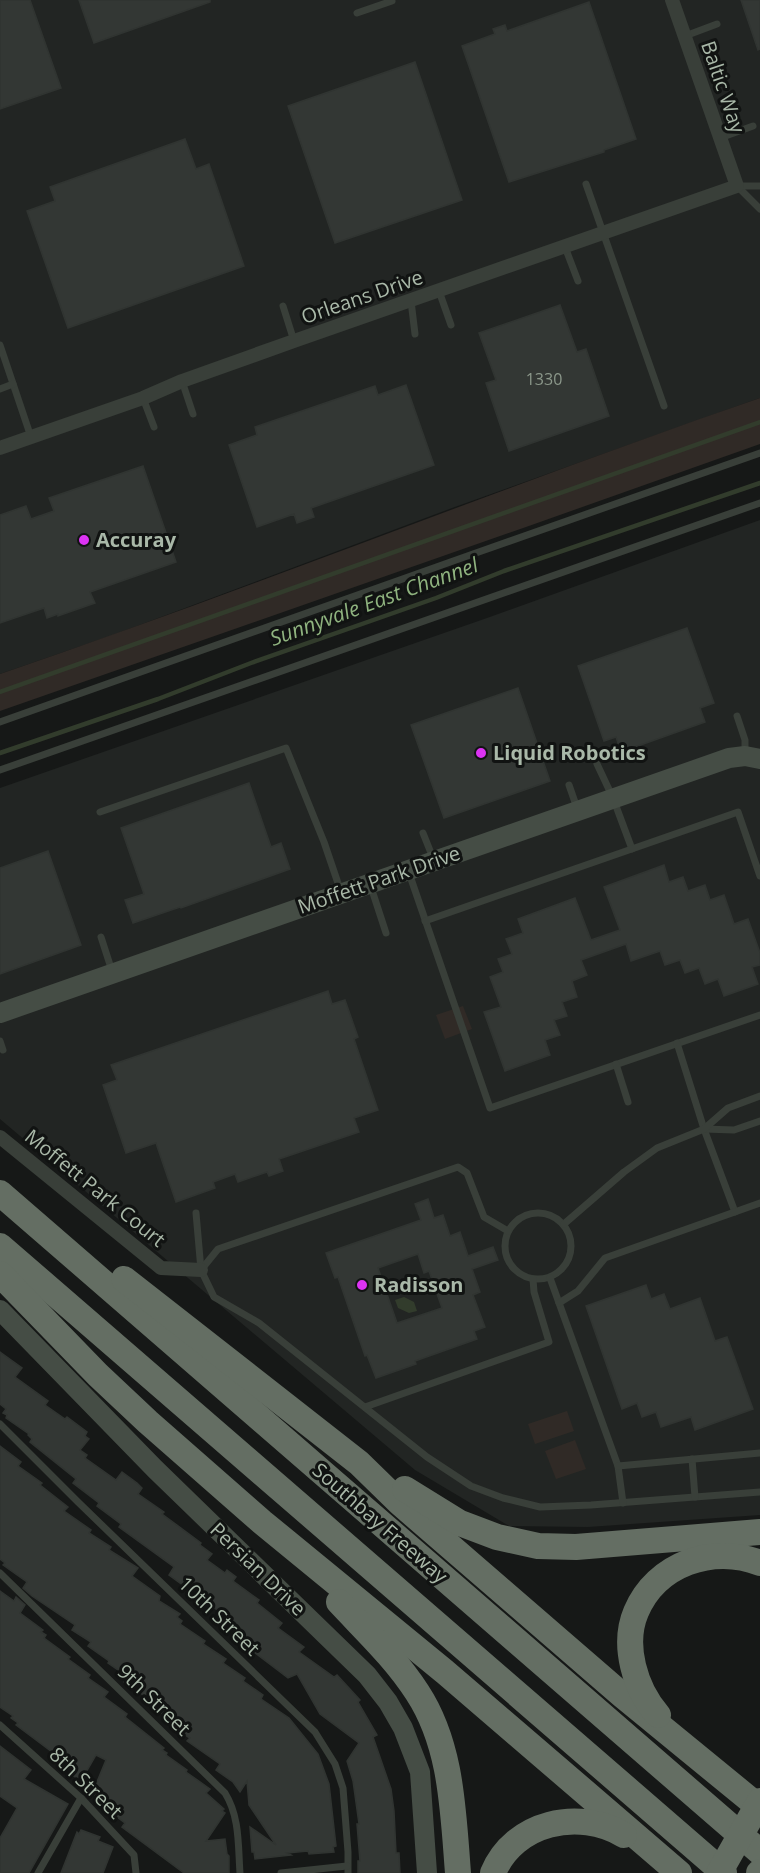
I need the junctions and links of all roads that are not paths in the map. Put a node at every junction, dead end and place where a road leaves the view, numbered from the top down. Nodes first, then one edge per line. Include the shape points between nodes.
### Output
1 (672, 0) edge
2 (392, 1) edge
3 (357, 13) dead end
4 (717, 24) dead end
5 (685, 36) junction
6 (753, 126) dead end
7 (720, 138) junction
8 (586, 184) dead end
9 (737, 186) junction
10 (760, 186) edge
11 (760, 209) edge
12 (603, 234) junction
13 (565, 247) junction
14 (578, 281) dead end
15 (439, 291) junction
16 (411, 301) junction
17 (283, 306) dead end
18 (451, 325) dead end
19 (415, 334) dead end
20 (294, 341) junction
21 (0, 345) edge
22 (182, 381) junction
23 (13, 384) junction
24 (0, 389) edge
25 (142, 398) junction
26 (664, 406) dead end
27 (193, 414) dead end
28 (154, 427) dead end
29 (31, 437) junction
30 (0, 448) edge
31 (760, 453) edge
32 (760, 502) edge
33 (737, 716) dead end
34 (0, 722) edge
35 (752, 758) edge
36 (597, 764) dead end
37 (0, 771) edge
38 (569, 785) dead end
39 (613, 798) junction
40 (578, 810) junction
41 (100, 812) dead end
42 (423, 833) dead end
43 (632, 849) junction
44 (434, 861) junction
45 (408, 870) junction
46 (760, 876) edge
47 (369, 883) junction
48 (341, 893) junction
49 (425, 921) junction
50 (386, 933) dead end
51 (100, 937) dead end
52 (113, 973) junction
53 (0, 1013) edge
54 (760, 1015) edge
55 (0, 1041) edge
56 (677, 1043) junction
57 (3, 1050) dead end
58 (616, 1064) junction
59 (760, 1096) edge
60 (628, 1102) dead end
61 (760, 1121) edge
62 (704, 1129) junction
63 (0, 1137) edge
64 (5, 1197) edge
65 (760, 1203) edge
66 (735, 1212) junction
67 (196, 1213) dead end
68 (564, 1224) junction
69 (508, 1231) junction
70 (0, 1246) edge
71 (201, 1270) junction
72 (0, 1274) edge
73 (550, 1278) junction
74 (533, 1279) junction
75 (560, 1303) junction
76 (0, 1310) edge
77 (364, 1407) junction
78 (0, 1424) edge
79 (760, 1454) edge
80 (692, 1459) junction
81 (359, 1463) junction
82 (618, 1466) junction
83 (760, 1492) edge
84 (695, 1497) junction
85 (623, 1503) junction
86 (262, 1522) junction
87 (760, 1532) edge
88 (760, 1563) edge
89 (0, 1573) edge
90 (0, 1725) edge
91 (682, 1743) junction
92 (81, 1798) junction
93 (760, 1801) edge
94 (760, 1808) edge
95 (760, 1852) edge
96 (670, 1865) edge
97 (347, 1870) edge
98 (38, 1873) edge
99 (136, 1873) edge
100 (240, 1873) edge
101 (281, 1873) edge
102 (427, 1873) edge
103 (458, 1873) edge
104 (493, 1873) edge
105 (719, 1873) edge
106 (724, 1873) edge

1 - 5 street, Baltic Way
2 - 3 lane
4 - 5 lane
5 - 7 street, Baltic Way
6 - 7 lane
7 - 9 street, Baltic Way
8 - 12 lane
9 - 10 lane
9 - 11 lane
9 - 12 street, Orleans Drive
12 - 13 street, Orleans Drive
12 - 26 lane
13 - 14 lane
13 - 15 street, Orleans Drive
15 - 16 street, Orleans Drive
15 - 18 lane
16 - 19 lane
16 - 20 street, Orleans Drive
17 - 20 lane
20 - 22 street, Orleans Drive
21 - 23 lane
22 - 25 street, Orleans Drive
22 - 27 lane
23 - 24 lane
23 - 29 lane
25 - 28 lane
25 - 29 street, Orleans Drive
29 - 30 street, Orleans Drive
31 - 34 lane
32 - 37 lane
33 - 35 lane
35 - 39 street, Moffett Park Drive via 729,758
36 - 39 lane
38 - 40 lane
39 - 40 street, Moffett Park Drive
39 - 43 lane
40 - 44 street, Moffett Park Drive
41 - 48 lane via 286,748
42 - 44 lane
43 - 46 lane via 738,812
43 - 49 lane
44 - 45 street, Moffett Park Drive
45 - 47 street, Moffett Park Drive
45 - 49 lane
47 - 48 street, Moffett Park Drive
47 - 50 lane
48 - 52 street, Moffett Park Drive
49 - 58 lane via 490,1108
51 - 52 lane
52 - 53 street, Moffett Park Drive
54 - 56 lane
55 - 57 lane
56 - 58 lane
56 - 62 lane
58 - 60 lane
59 - 62 lane via 728,1108
61 - 62 lane via 734,1130
62 - 66 lane
62 - 68 lane via 657,1148
63 - 71 street, Moffett Park Court via 161,1268
64 - 81 highway via 117,1274
64 - 95 highway, Southbay Freeway
65 - 66 lane
66 - 75 lane via 605,1258 578,1291
67 - 71 lane
68 - 69 lane via 545,1213 534,1213 514,1222
68 - 73 lane via 572,1244 571,1255 559,1273
69 - 71 lane via 484,1217 467,1173 459,1167 218,1249
69 - 74 lane via 508,1262 514,1270
70 - 106 highway, Southbay Freeway
71 - 77 lane via 214,1297 259,1323
72 - 86 highway via 139,1414
73 - 74 lane
73 - 75 lane
74 - 77 lane via 549,1342
75 - 82 lane
76 - 102 street, Persian Drive via 155,1469 367,1675 388,1702 420,1772
77 - 85 lane via 471,1486 503,1498 540,1507
78 - 97 lane, 10th Street via 315,1732 335,1764 343,1788
79 - 80 lane
80 - 82 lane
80 - 84 lane
81 - 87 highway via 460,1523 538,1546 576,1547
81 - 91 highway via 622,1695
82 - 85 lane
83 - 84 lane
84 - 85 lane
86 - 96 highway
86 - 103 highway via 379,1645 418,1693 433,1721 444,1755 452,1794
88 - 91 highway via 741,1557 696,1559 664,1574 636,1612 630,1636 633,1666 653,1710
89 - 100 lane, 9th Street via 225,1793 236,1815
90 - 92 lane, 8th Street
91 - 94 highway
92 - 98 lane
92 - 99 lane, 8th Street via 134,1855
93 - 105 highway, bridge
96 - 104 highway via 616,1830 570,1820 527,1833 510,1845
97 - 101 lane

